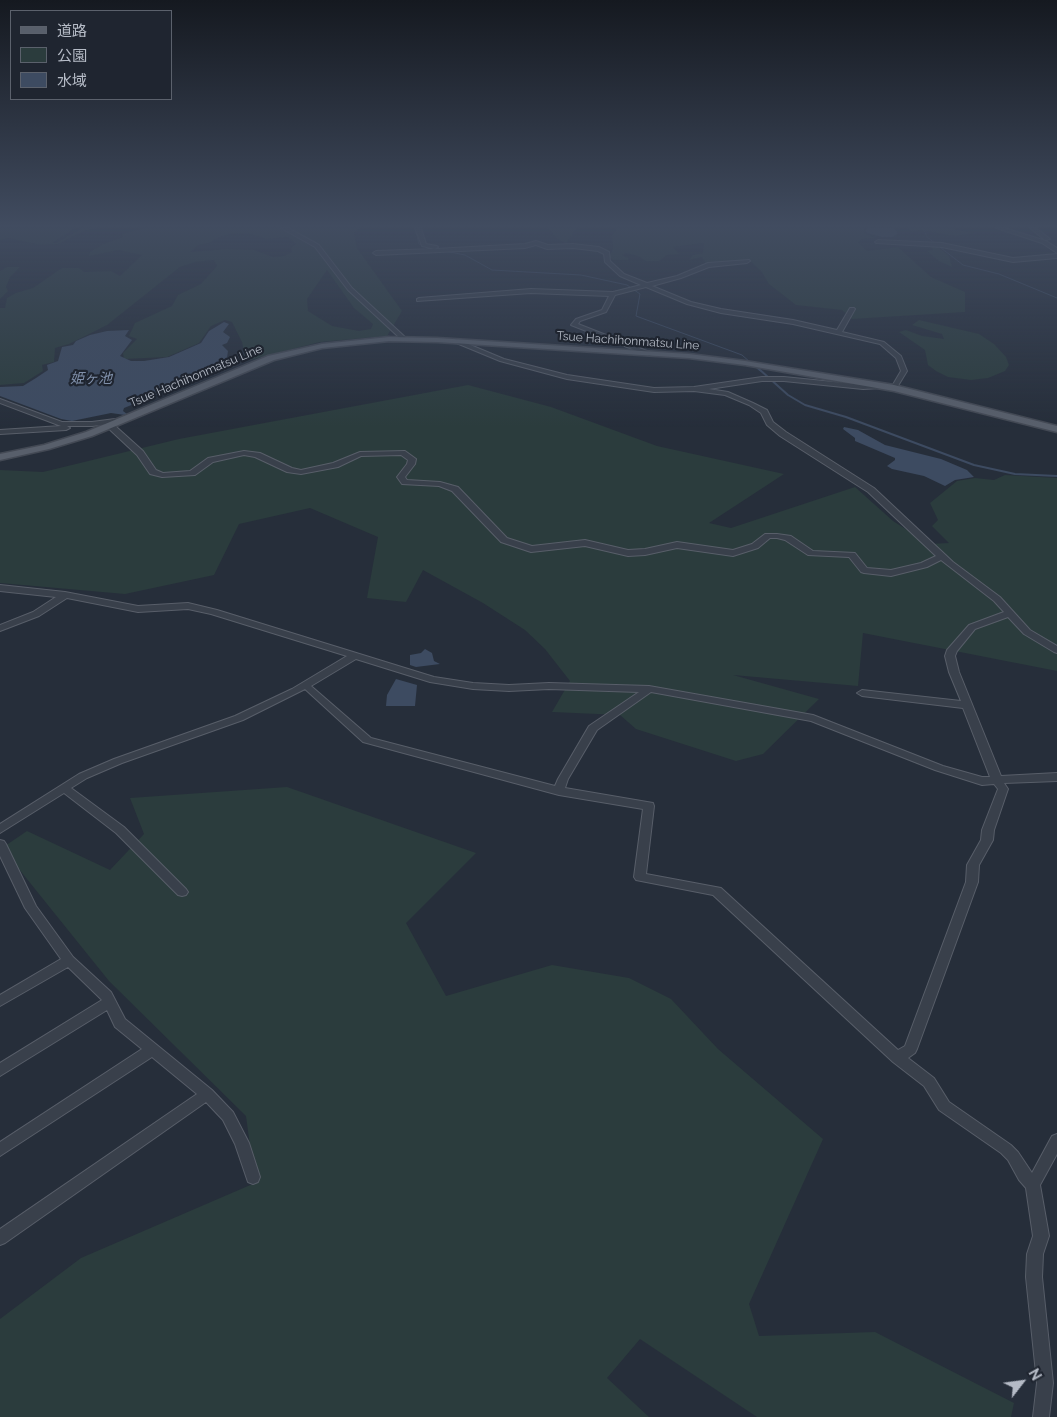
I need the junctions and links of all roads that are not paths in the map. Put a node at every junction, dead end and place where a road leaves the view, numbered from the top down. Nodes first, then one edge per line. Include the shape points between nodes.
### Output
1 (356, 294) edge
2 (492, 294) edge
3 (613, 294) edge
4 (665, 294) edge
5 (419, 300) dead end
6 (852, 308) dead end
7 (839, 332) junction
8 (404, 339) junction
9 (456, 341) junction
10 (650, 354) junction
11 (882, 386) junction
12 (894, 388) junction
13 (694, 389) junction
14 (0, 401) edge
15 (121, 420) junction
16 (79, 425) junction
17 (110, 426) junction
18 (1057, 429) edge
19 (0, 432) edge
20 (0, 456) edge
21 (942, 556) junction
22 (0, 588) edge
23 (65, 596) junction
24 (1010, 613) junction
25 (0, 628) edge
26 (1057, 650) edge
27 (352, 657) junction
28 (309, 688) dead end
29 (649, 689) junction
30 (862, 693) dead end
31 (967, 706) junction
32 (1057, 777) edge
33 (997, 781) junction
34 (64, 789) junction
35 (559, 791) junction
36 (0, 829) edge
37 (0, 844) edge
38 (182, 892) dead end
39 (68, 960) junction
40 (0, 1001) edge
41 (109, 1002) junction
42 (153, 1049) junction
43 (898, 1058) junction
44 (0, 1070) edge
45 (207, 1094) junction
46 (1057, 1140) edge
47 (0, 1150) edge
48 (253, 1177) dead end
49 (1034, 1185) junction
50 (0, 1238) edge
51 (1040, 1417) edge

1 - 8 street
2 - 5 street
3 - 10 street via 604,311 578,320 574,325
4 - 7 street via 713,310
6 - 7 street
7 - 12 street via 877,341 893,350 904,371
8 - 9 main road, Tsue Hachihonmatsu Line
8 - 15 main road, Tsue Hachihonmatsu Line via 356,341 271,358
9 - 10 main road, Tsue Hachihonmatsu Line
9 - 13 street via 502,360 567,377 654,390
10 - 11 main road, Tsue Hachihonmatsu Line via 745,363
11 - 12 main road, Tsue Hachihonmatsu Line
11 - 13 street via 762,379
12 - 18 main road, Tsue Hachihonmatsu Line
13 - 21 street via 734,395 764,412 770,423 783,434 885,501
14 - 16 street via 61,424
15 - 16 street
15 - 17 main road, Tsue Hachihonmatsu Line
16 - 19 street
17 - 20 main road, Tsue Hachihonmatsu Line via 53,446
17 - 21 street via 140,453 153,472 162,474 192,473 211,460 244,453 301,472 335,465 360,454 402,453 412,459 401,477 405,482 440,484 455,489 504,540 531,549 585,543 628,553 677,545 733,553 755,546 768,536 777,536 788,538 811,553 852,555 864,570 891,573 924,565
21 - 24 street via 998,598
22 - 23 street
23 - 25 street via 36,614
23 - 27 street via 138,608 188,606
24 - 26 street via 1027,632
24 - 31 street via 972,627 952,650 950,656 954,672
27 - 29 street via 433,680 474,686
27 - 34 street via 295,691 239,718 118,760
28 - 35 street via 367,740
29 - 33 street via 813,718 956,774 982,781
29 - 35 street via 593,728
30 - 31 street
31 - 33 street
32 - 33 street
33 - 43 street via 1003,789 987,840 972,865 972,882 952,940 910,1050
34 - 36 street
34 - 38 street via 120,830
35 - 43 street via 649,806 640,877 717,891
37 - 39 street via 31,908
39 - 40 street
39 - 41 street
41 - 42 street via 120,1023
41 - 44 street
42 - 45 street
42 - 47 street
43 - 49 street via 929,1082 944,1106 1006,1149
45 - 48 street via 228,1116 242,1143
45 - 50 street
46 - 49 street
49 - 51 street via 1041,1236 1035,1254 1034,1277 1046,1383

